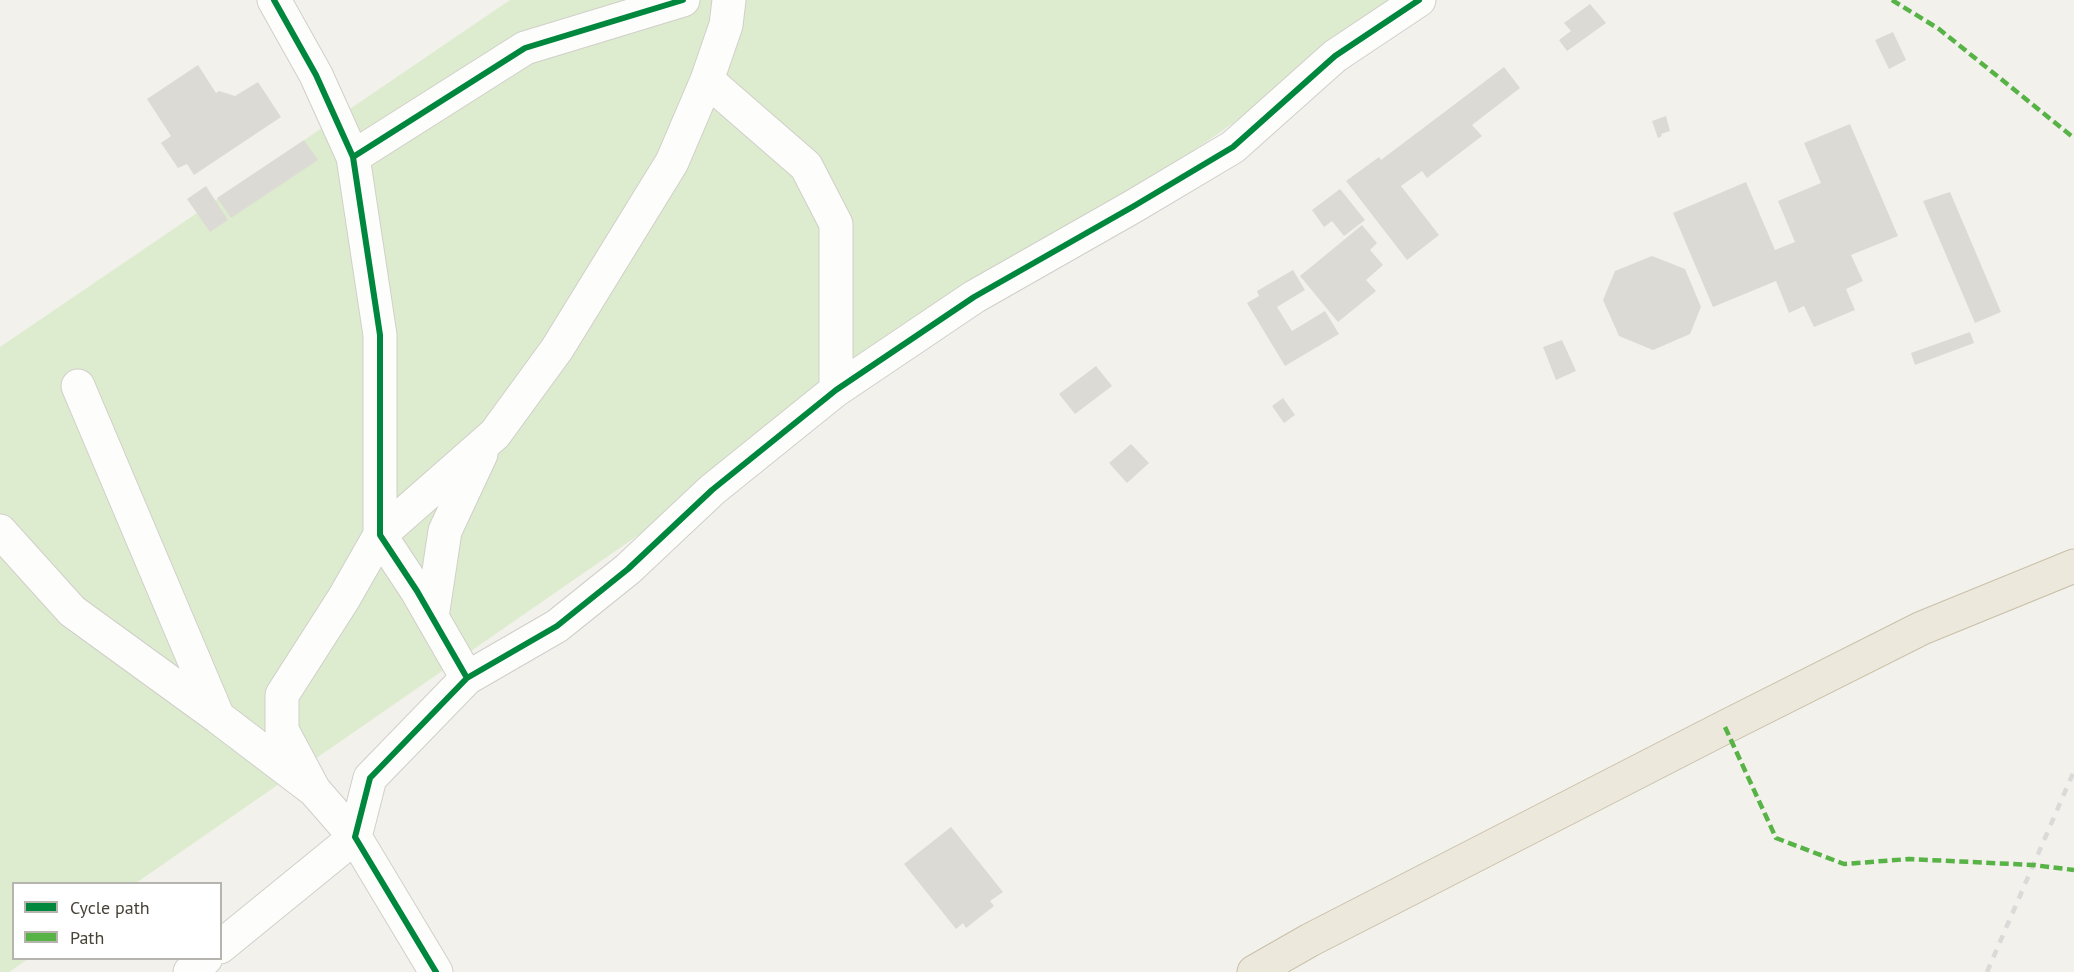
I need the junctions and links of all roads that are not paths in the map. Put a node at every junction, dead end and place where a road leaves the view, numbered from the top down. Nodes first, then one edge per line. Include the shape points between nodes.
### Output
1 (274, 0) edge
2 (683, 0) edge
3 (729, 0) edge
4 (1419, 0) edge
5 (707, 80) junction
6 (353, 157) junction
7 (78, 386) dead end
8 (836, 390) junction
9 (488, 440) junction
10 (0, 531) edge
11 (380, 536) junction
12 (2074, 566) edge
13 (432, 617) junction
14 (468, 678) junction
15 (218, 717) junction
16 (314, 790) junction
17 (355, 837) junction
18 (222, 945) edge
19 (204, 960) edge
20 (190, 972) edge
21 (436, 972) edge
22 (1254, 972) edge

1 - 6 street via 316,75
2 - 6 street via 525,48
3 - 5 street via 726,25
4 - 8 street via 1335,56 1233,147 974,297
5 - 8 street via 806,166 836,224
5 - 9 street via 672,162 620,248 557,348
6 - 11 street via 380,335
7 - 15 street
8 - 14 street via 712,490 628,569 557,626
9 - 11 street
9 - 13 street via 445,531
10 - 15 street via 72,611
11 - 13 street
11 - 16 street via 282,695 282,730
12 - 22 highway via 1922,628
13 - 14 street
14 - 17 street via 370,778
15 - 16 street
16 - 17 street
17 - 18 street
17 - 21 street
19 - 20 street

